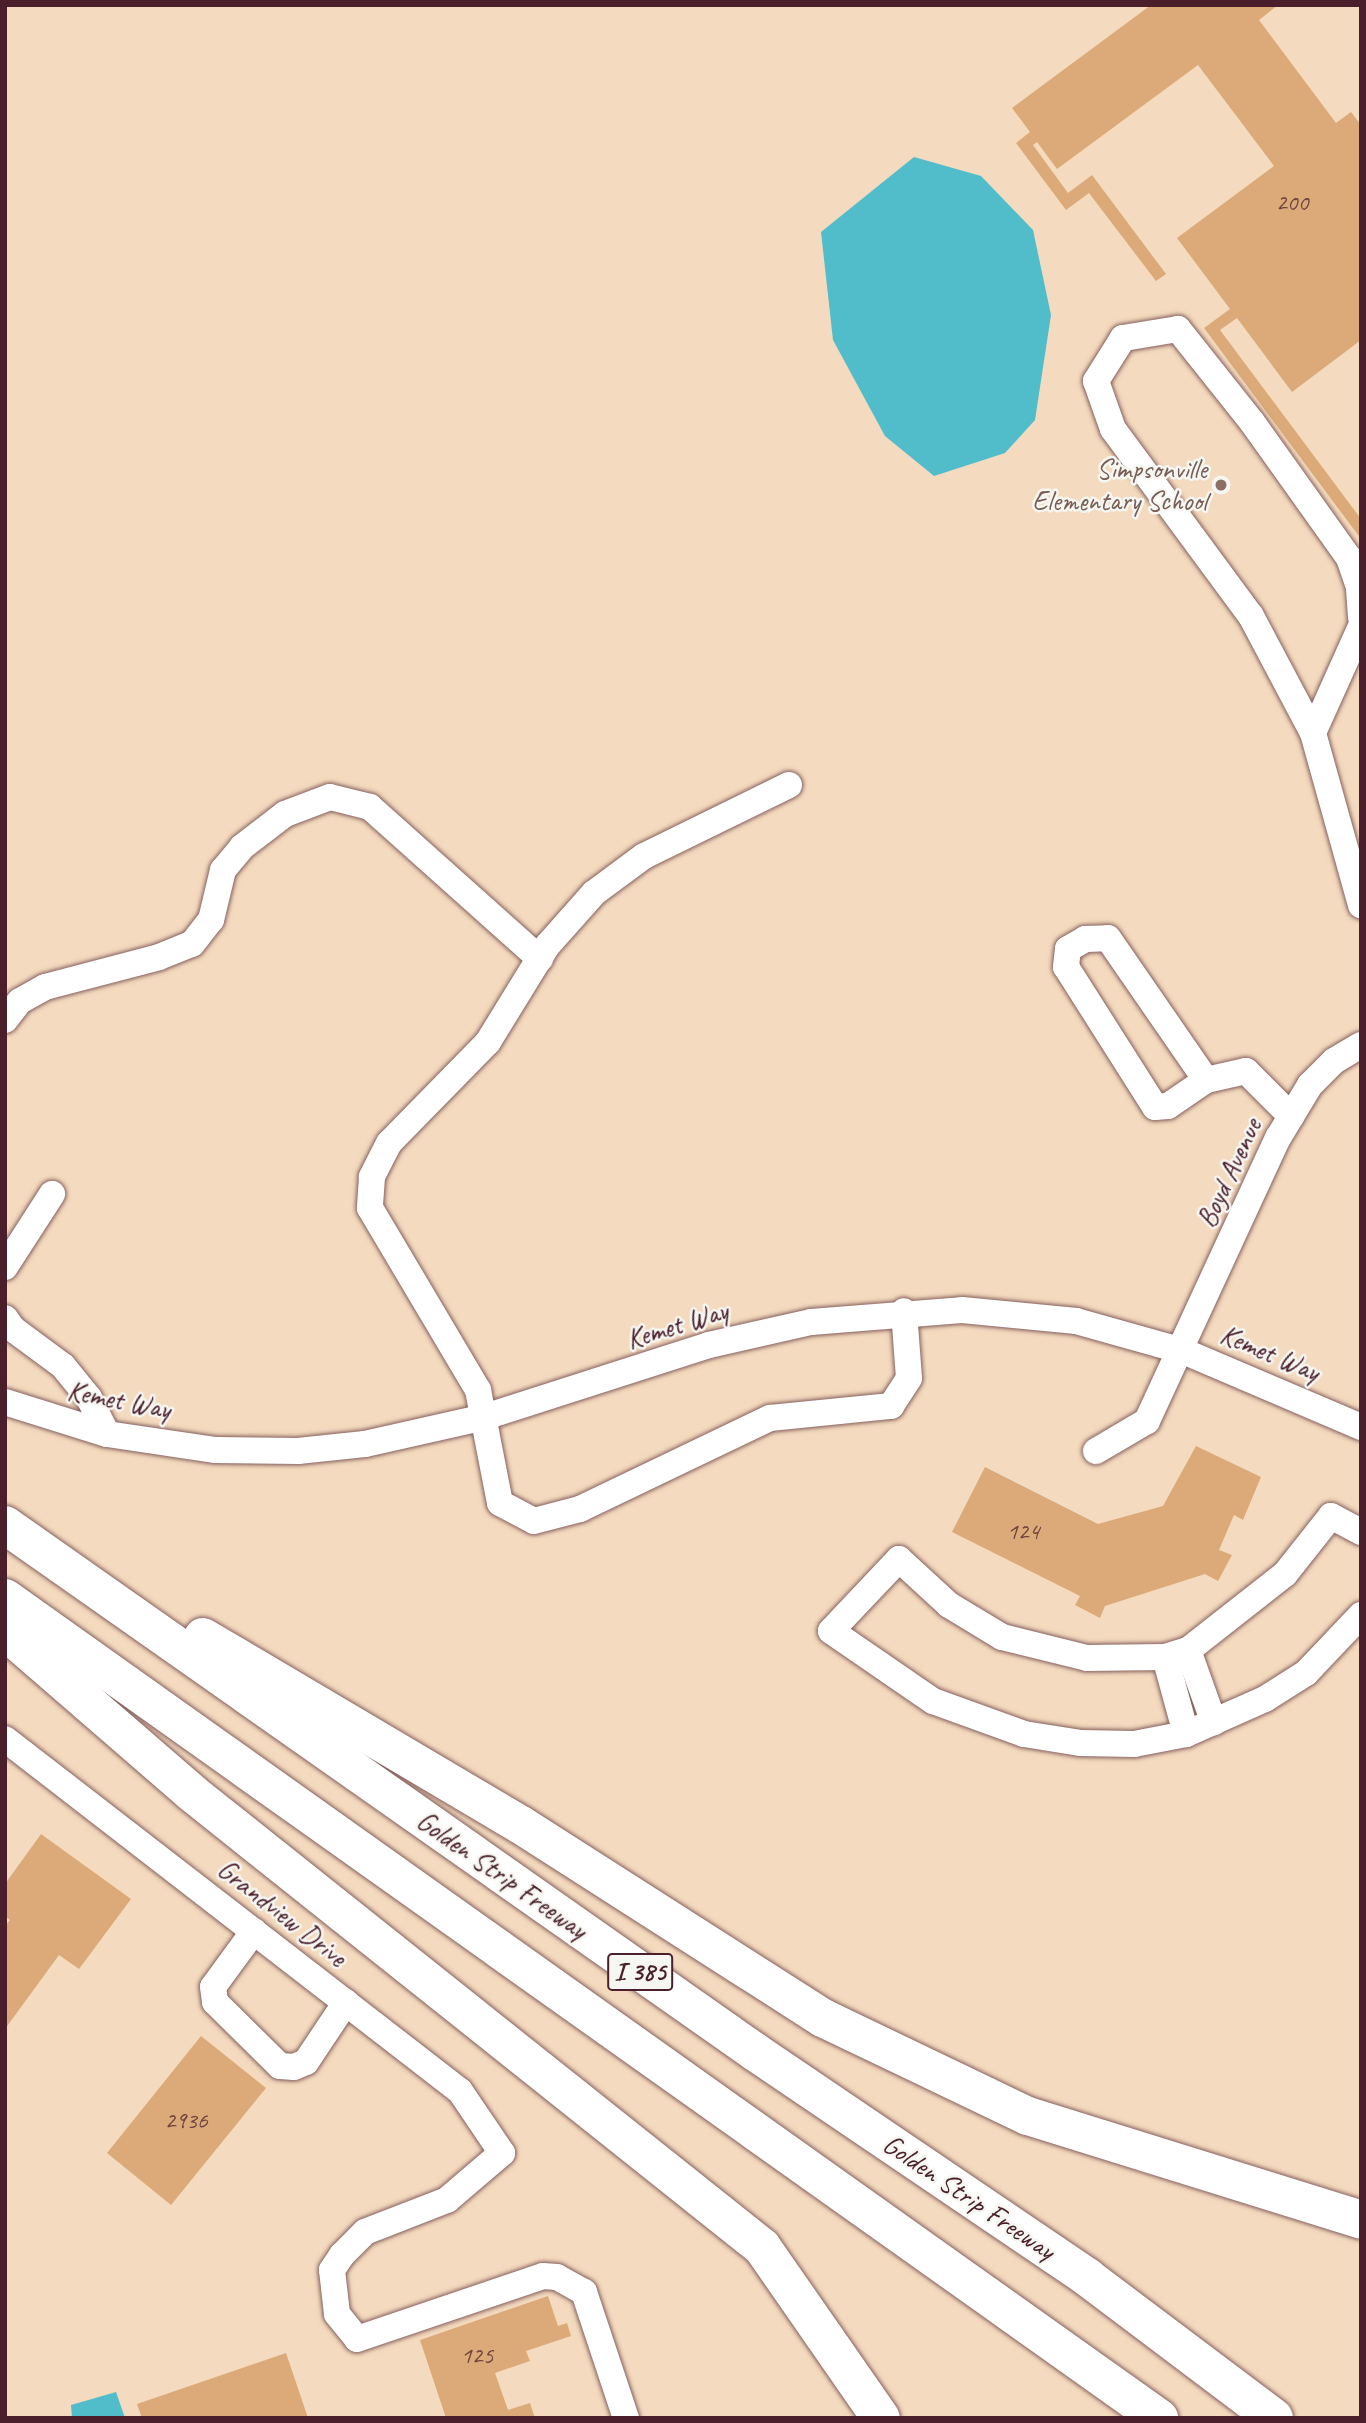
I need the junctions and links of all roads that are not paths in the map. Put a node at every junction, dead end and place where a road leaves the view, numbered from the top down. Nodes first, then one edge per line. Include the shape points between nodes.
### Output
1 (1361, 617) edge
2 (1361, 626) edge
3 (1313, 733) junction
4 (789, 786) dead end
5 (1351, 834) edge
6 (1361, 905) edge
7 (540, 959) junction
8 (5, 1020) edge
9 (1361, 1045) edge
10 (1206, 1080) junction
11 (1291, 1116) junction
12 (52, 1195) dead end
13 (5, 1267) edge
14 (904, 1311) junction
15 (5, 1318) edge
16 (1183, 1351) junction
17 (5, 1402) edge
18 (485, 1417) junction
19 (1361, 1427) edge
20 (107, 1434) junction
21 (1096, 1451) dead end
22 (5, 1519) edge
23 (5, 1525) edge
24 (1361, 1531) edge
25 (5, 1598) edge
26 (1361, 1615) edge
27 (5, 1631) edge
28 (1176, 1654) junction
29 (1214, 1723) junction
30 (1186, 1734) junction
31 (5, 1739) edge
32 (254, 1931) junction
33 (346, 2002) junction
34 (1361, 2220) edge
35 (626, 2418) edge
36 (881, 2418) edge
37 (1159, 2418) edge
38 (1274, 2418) edge

1 - 3 street via 1359,587 1349,558 1252,422 1178,329 1123,338 1096,380 1113,429 1251,616
2 - 3 street
3 - 5 street
4 - 7 street via 644,856 594,893
5 - 6 street
7 - 8 street via 370,807 330,797 285,814 242,848 223,870 211,920 192,944 45,987 20,1001
7 - 18 street via 488,1042 389,1143 372,1177 370,1208 478,1390
9 - 11 street, Boyd Avenue via 1334,1061 1310,1085
10 - 10 street via 1108,937 1085,939 1068,949 1066,967 1155,1107 1168,1106
10 - 11 street via 1246,1071
11 - 16 street, Boyd Avenue
12 - 13 street
14 - 16 street, Kemet Way via 962,1310 1076,1321
14 - 18 street, Kemet Way via 811,1322 709,1345
14 - 18 street via 909,1378 891,1406 770,1418 580,1509 534,1521 500,1503
15 - 20 street via 63,1366 89,1398
16 - 19 street, Kemet Way
16 - 21 street, Boyd Avenue via 1147,1421
17 - 20 street, Kemet Way
18 - 20 street, Kemet Way via 365,1444 298,1451 216,1450
22 - 34 highway via 521,1825 823,2018 1028,2116
23 - 38 highway, Golden Strip Freeway / I 385 via 755,2052 1087,2277
24 - 28 street via 1331,1516 1285,1574
25 - 37 highway, I 385
26 - 29 street via 1306,1673
27 - 36 highway via 192,1793 762,2247
28 - 29 street
28 - 30 street
28 - 30 street via 1087,1658 1002,1637 949,1605 899,1559 831,1631 933,1701 1024,1734 1081,1743 1134,1744
29 - 30 street
31 - 32 street, Grandview Drive
32 - 33 street, Grandview Drive
32 - 33 street via 213,1987 215,2002 280,2066 306,2062
33 - 35 street, Grandview Drive via 460,2091 502,2153 447,2200 365,2231 332,2270 337,2314 357,2339 544,2276 557,2277 584,2292

